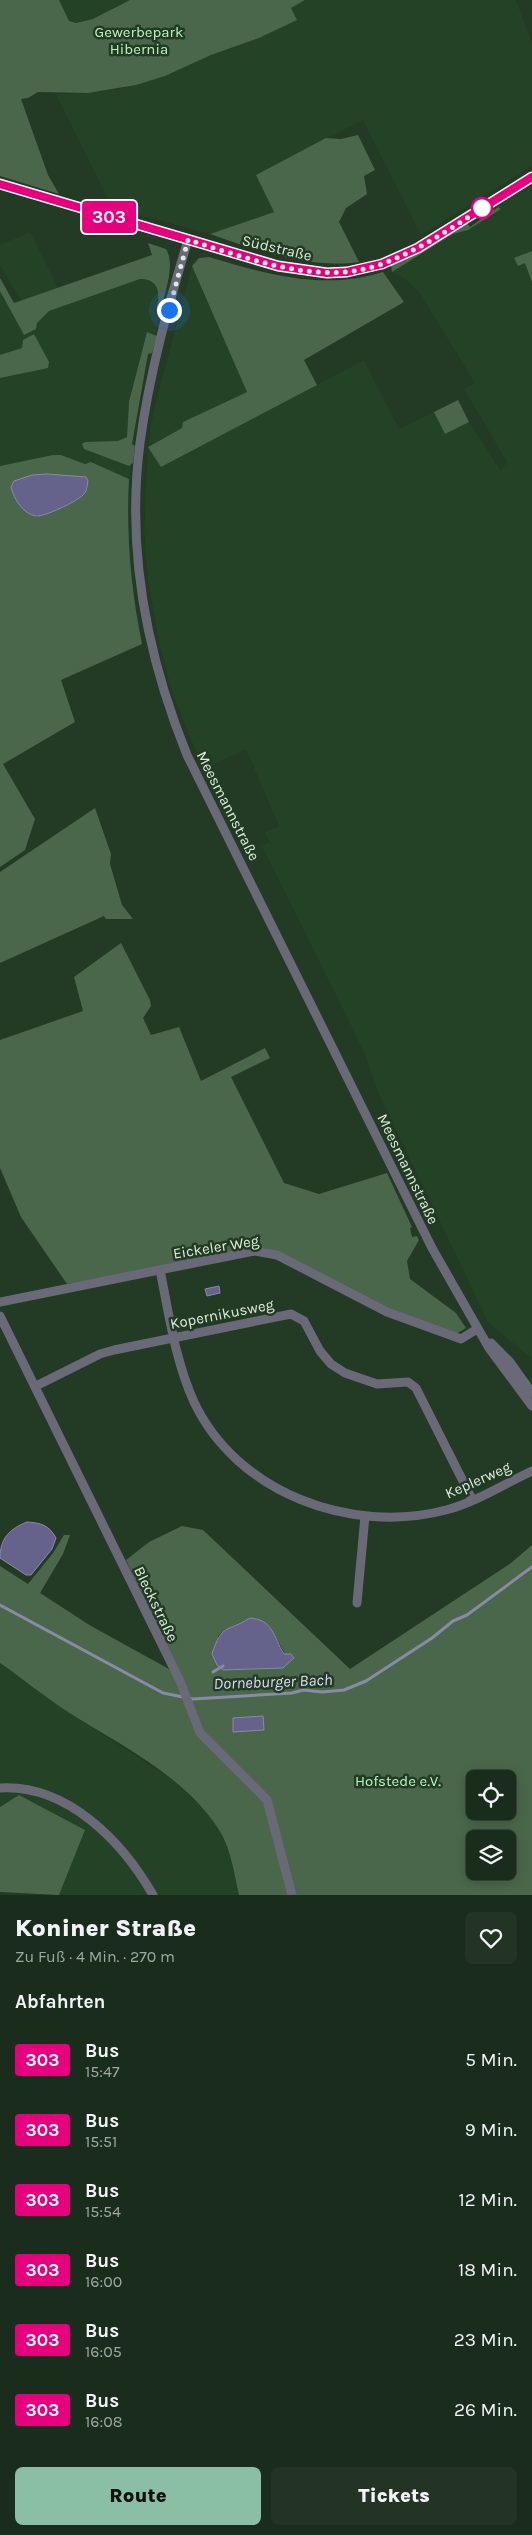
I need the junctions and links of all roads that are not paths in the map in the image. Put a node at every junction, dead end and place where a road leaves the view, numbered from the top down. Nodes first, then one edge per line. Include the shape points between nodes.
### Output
1 (532, 177) edge
2 (0, 184) edge
3 (188, 240) junction
4 (160, 1270) junction
5 (0, 1302) edge
6 (0, 1316) edge
7 (477, 1329) junction
8 (174, 1338) junction
9 (485, 1338) junction
10 (36, 1386) junction
11 (532, 1393) edge
12 (532, 1406) edge
13 (532, 1471) edge
14 (472, 1499) junction
15 (365, 1516) junction
16 (357, 1603) dead end
17 (0, 1788) edge
18 (153, 1895) edge
19 (292, 1895) edge

1 - 3 street, Südstraße via 418,248 382,264 347,272 312,272 278,266
2 - 3 street, Südstraße
3 - 7 street, Meesmannstraße via 150,388 140,444 136,502 138,559 152,653 187,755 432,1248
4 - 5 street, Eickeler Weg
4 - 7 street, Eickeler Weg via 266,1252 388,1312 460,1340
4 - 8 street, Keplerweg
6 - 10 street, Bleckstraße
7 - 9 street, Meesmannstraße
8 - 10 street, Kopernikusweg via 100,1354
8 - 14 street, Kopernikusweg via 291,1314 304,1321 320,1351 345,1373 377,1384 408,1382 416,1388
8 - 15 street, Keplerweg via 195,1404 229,1452 256,1476 284,1493 313,1505
9 - 11 street, Meesmannstraße via 510,1362
9 - 12 street, Meesmannstraße
10 - 19 street, Bleckstraße via 180,1681 200,1733 267,1800
13 - 14 street, Keplerweg
14 - 15 street, Keplerweg via 419,1515
15 - 16 street
17 - 18 street via 32,1790 83,1816 124,1850

